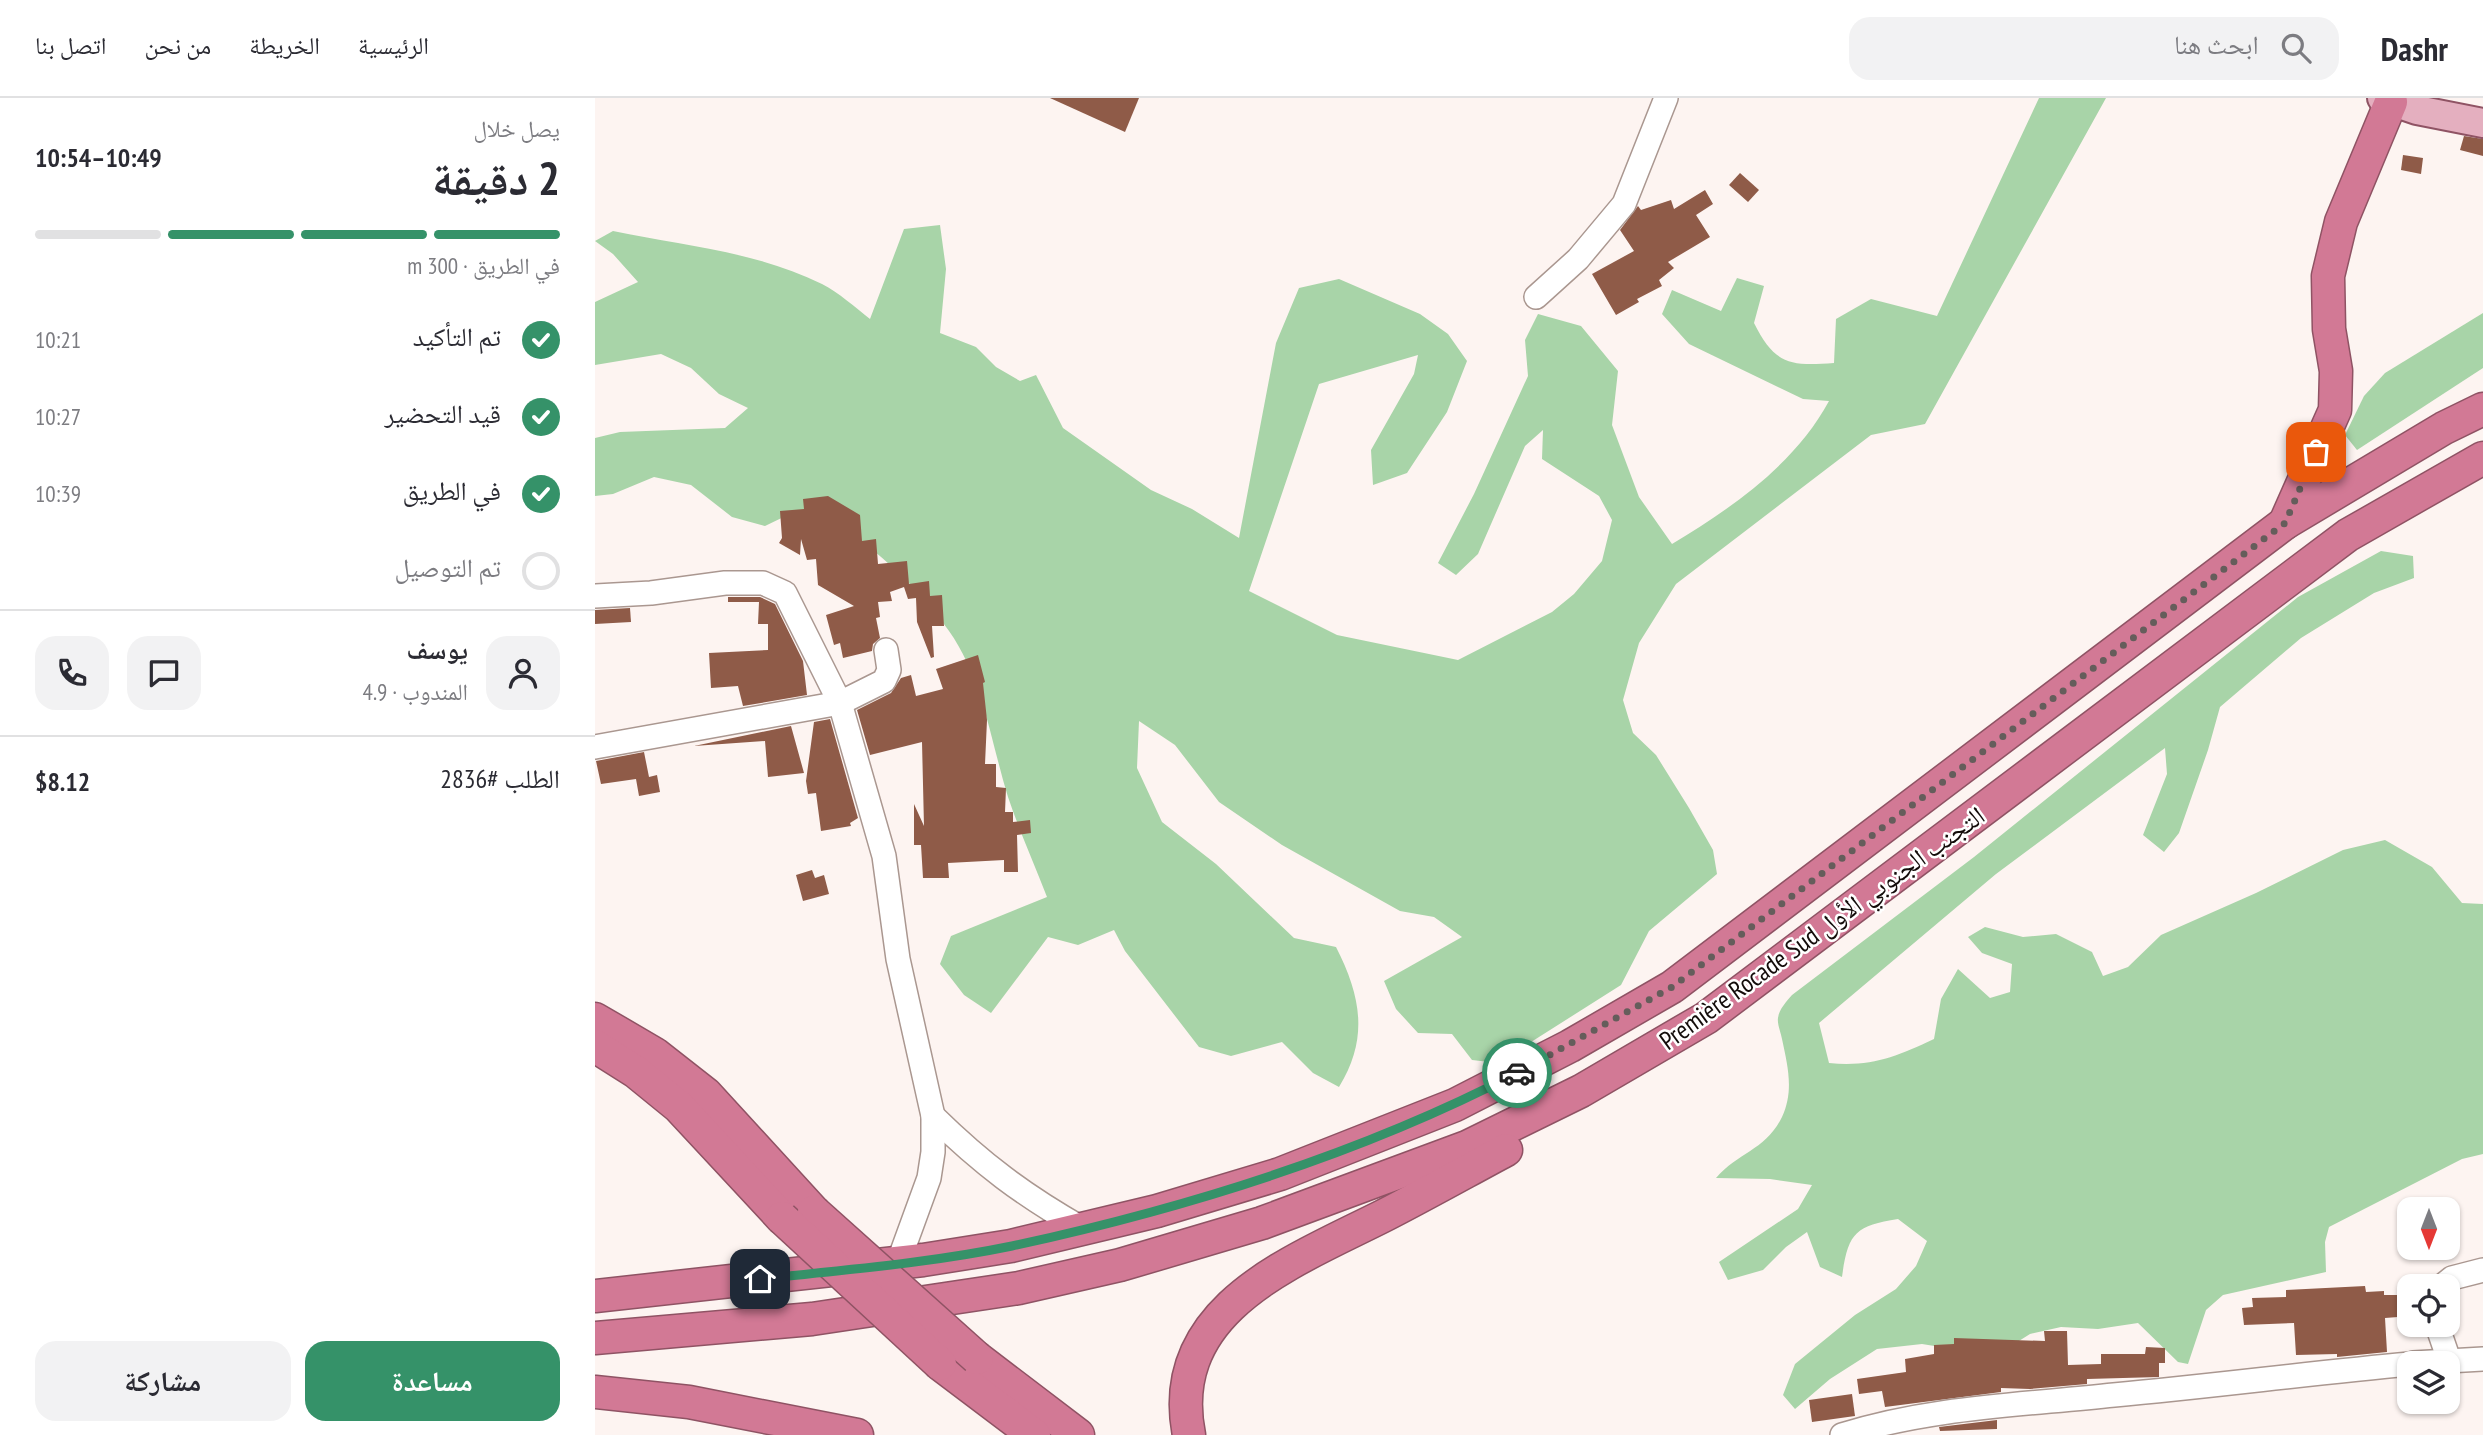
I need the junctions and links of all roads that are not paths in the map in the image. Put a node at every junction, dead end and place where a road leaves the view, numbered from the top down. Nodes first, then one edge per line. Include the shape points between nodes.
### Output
1 (1666, 98) edge
2 (2387, 100) edge
3 (2483, 123) edge
4 (1536, 297) dead end
5 (2483, 409) edge
6 (2327, 430) junction
7 (2483, 458) edge
8 (2379, 467) junction
9 (2285, 523) junction
10 (595, 596) edge
11 (886, 650) dead end
12 (840, 703) junction
13 (595, 747) edge
14 (595, 1018) edge
15 (1672, 1040) junction
16 (595, 1046) edge
17 (933, 1116) junction
18 (1083, 1229) junction
19 (898, 1263) junction
20 (2483, 1270) edge
21 (2460, 1276) edge
22 (760, 1279) junction
23 (595, 1287) edge
24 (595, 1296) edge
25 (595, 1338) edge
26 (2483, 1359) edge
27 (2460, 1360) edge
28 (2397, 1364) edge
29 (595, 1392) edge
30 (857, 1435) edge
31 (1034, 1435) edge
32 (1078, 1435) edge
33 (1189, 1435) edge
34 (1842, 1435) edge

1 - 4 street via 1624,204 1578,259
2 - 3 main road
2 - 6 highway via 2341,222 2328,276 2329,330 2336,371 2335,410
5 - 8 highway, Première Rocade Sud التجنب الجنوبي الأول
6 - 8 highway via 2340,462 2354,470
6 - 9 highway
7 - 15 highway, Première Rocade Sud التجنب الجنوبي الأول via 2348,535
8 - 9 highway, Première Rocade Sud التجنب الجنوبي الأول
9 - 18 highway, Première Rocade Sud التجنب الجنوبي الأول via 1672,987 1570,1046 1443,1110 1280,1174
10 - 12 street via 763,583 785,593
11 - 12 street via 889,670 884,681
12 - 13 street
12 - 17 street via 884,856 898,959
14 - 32 highway, bridge via 655,1054 706,1094 814,1212 977,1358
15 - 25 highway, Première Rocade Sud التجنب الجنوبي الأول via 1467,1147 1336,1197 1186,1246 1019,1288 812,1319
15 - 33 highway via 1546,1127 1265,1278 1208,1330 1194,1355 1184,1409
16 - 31 highway, bridge via 680,1107 782,1218 940,1364
17 - 18 street via 983,1164
17 - 19 street via 929,1178
18 - 19 highway, Première Rocade Sud التجنب الجنوبي الأول via 1011,1246
19 - 22 highway, Première Rocade Sud التجنب الجنوبي الأول
20 - 21 street
22 - 23 highway
22 - 24 highway, Première Rocade Sud التجنب الجنوبي الأول
26 - 27 street
28 - 34 street via 1953,1410
29 - 30 highway via 689,1402

